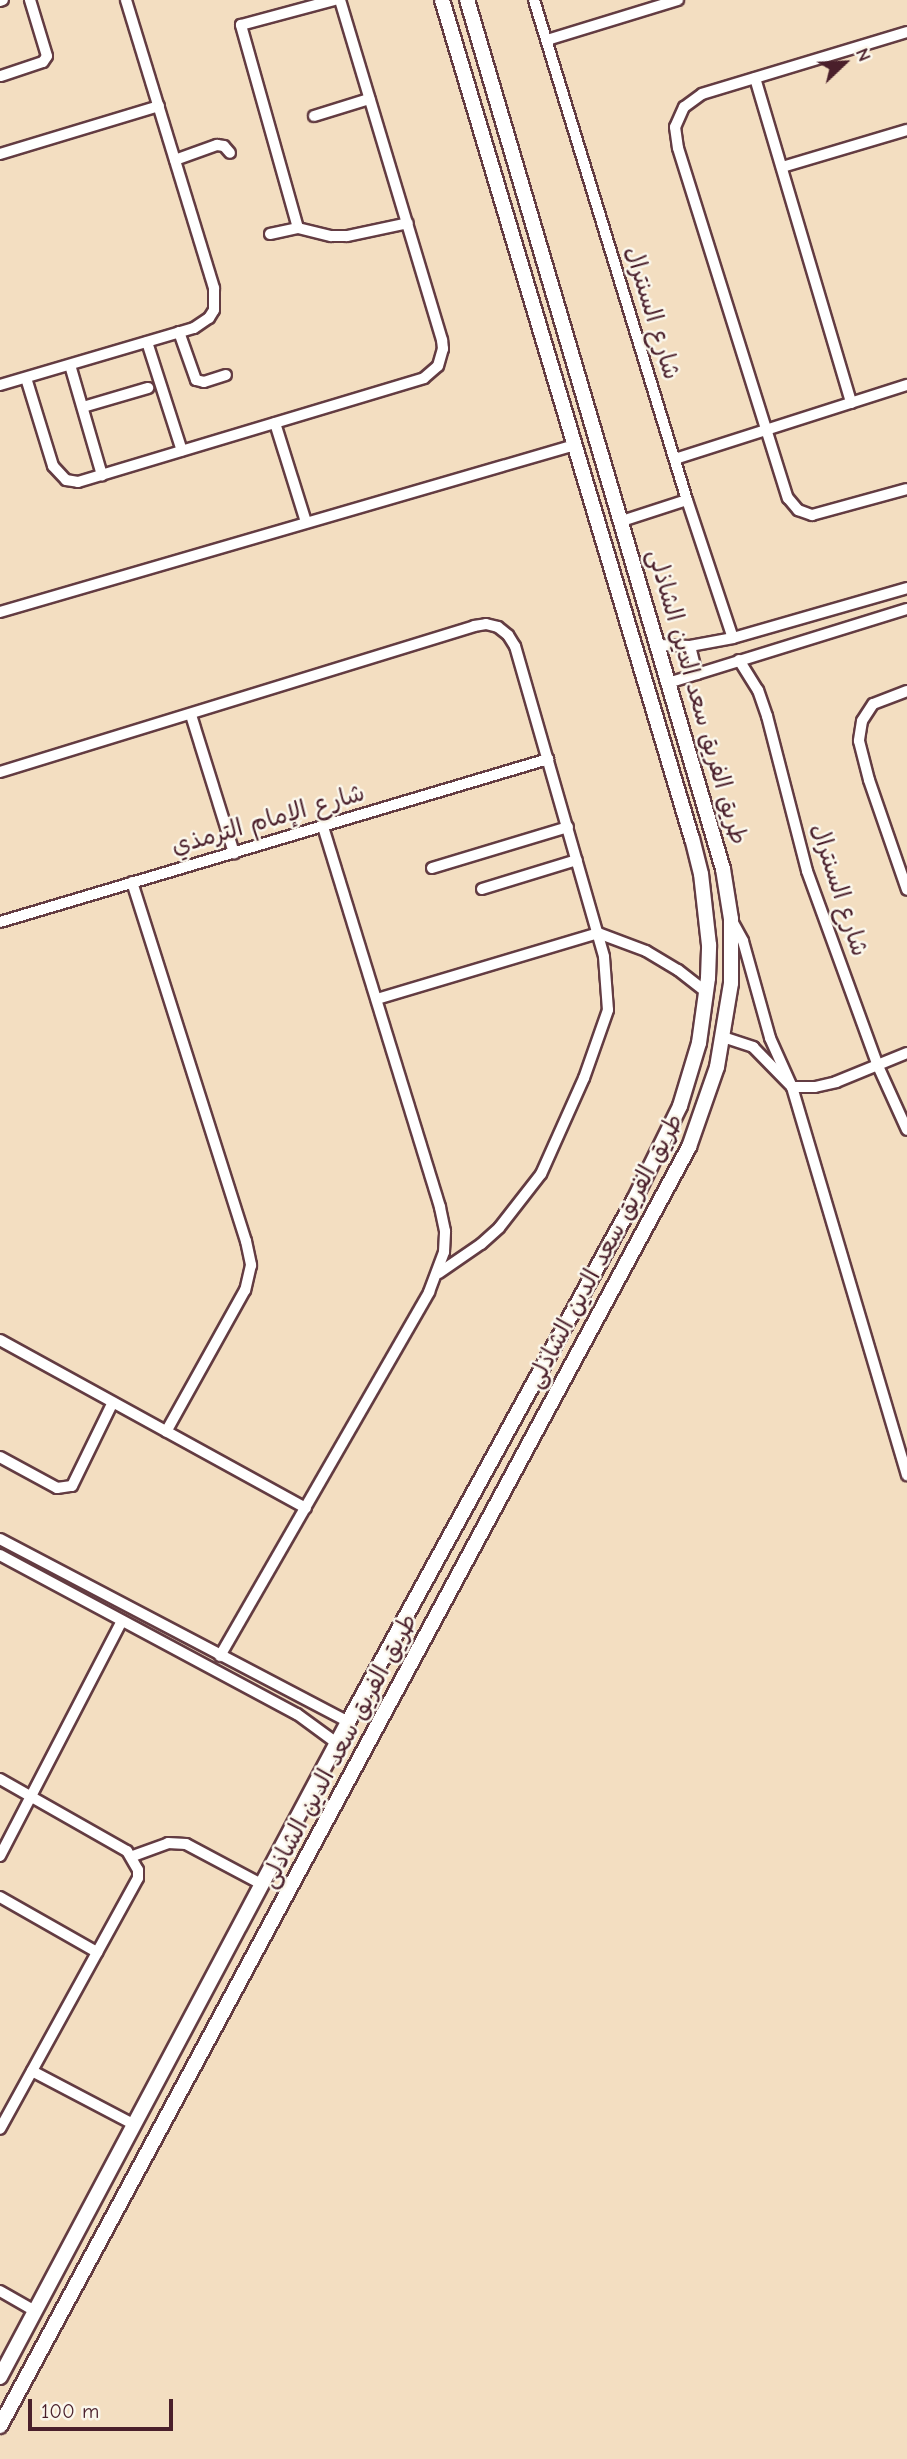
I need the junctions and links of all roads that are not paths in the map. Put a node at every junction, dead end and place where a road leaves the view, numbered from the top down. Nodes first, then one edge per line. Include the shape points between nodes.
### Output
1 (30, 0) edge
2 (126, 0) edge
3 (334, 0) edge
4 (340, 0) edge
5 (442, 0) edge
6 (467, 0) edge
7 (534, 0) edge
8 (678, 0) edge
9 (907, 32) edge
10 (547, 40) junction
11 (1, 76) edge
12 (755, 78) junction
13 (369, 99) junction
14 (159, 106) junction
15 (314, 116) dead end
16 (907, 130) edge
17 (230, 153) dead end
18 (0, 154) edge
19 (175, 160) junction
20 (782, 167) junction
21 (530, 210) junction
22 (505, 212) junction
23 (408, 223) junction
24 (298, 228) junction
25 (270, 234) dead end
26 (542, 251) junction
27 (518, 256) junction
28 (179, 332) junction
29 (147, 342) junction
30 (70, 365) junction
31 (226, 375) dead end
32 (26, 378) junction
33 (0, 386) edge
34 (907, 386) edge
35 (148, 388) dead end
36 (851, 403) junction
37 (83, 407) junction
38 (275, 423) junction
39 (766, 430) junction
40 (575, 445) junction
41 (182, 451) junction
42 (675, 458) junction
43 (103, 475) junction
44 (907, 489) edge
45 (687, 500) junction
46 (622, 521) junction
47 (306, 522) junction
48 (907, 588) edge
49 (907, 609) edge
50 (0, 612) edge
51 (733, 638) junction
52 (659, 645) junction
53 (690, 646) junction
54 (739, 660) junction
55 (697, 674) junction
56 (668, 683) junction
57 (907, 691) edge
58 (191, 715) junction
59 (684, 731) junction
60 (661, 734) junction
61 (548, 760) junction
62 (0, 772) edge
63 (697, 776) junction
64 (674, 779) junction
65 (323, 826) junction
66 (568, 827) junction
67 (234, 853) junction
68 (577, 860) junction
69 (432, 868) dead end
70 (903, 871) edge
71 (132, 882) junction
72 (482, 889) dead end
73 (907, 890) edge
74 (731, 919) junction
75 (0, 922) edge
76 (598, 933) junction
77 (707, 992) junction
78 (377, 999) junction
79 (723, 1037) junction
80 (907, 1053) edge
81 (878, 1066) junction
82 (792, 1087) junction
83 (907, 1130) edge
84 (439, 1273) junction
85 (573, 1311) junction
86 (592, 1327) junction
87 (0, 1340) edge
88 (552, 1350) junction
89 (573, 1363) junction
90 (113, 1402) junction
91 (166, 1432) junction
92 (0, 1457) edge
93 (907, 1475) edge
94 (306, 1508) junction
95 (0, 1539) edge
96 (0, 1555) edge
97 (56, 1569) junction
98 (71, 1576) junction
99 (48, 1581) junction
100 (64, 1590) junction
101 (122, 1621) junction
102 (175, 1632) junction
103 (167, 1646) junction
104 (220, 1656) junction
105 (304, 1699) junction
106 (297, 1714) junction
107 (348, 1722) junction
108 (338, 1744) junction
109 (0, 1779) edge
110 (32, 1797) junction
111 (0, 1856) edge
112 (133, 1856) junction
113 (263, 1885) junction
114 (0, 1898) edge
115 (97, 1952) junction
116 (32, 2071) junction
117 (135, 2125) junction
118 (0, 2129) edge
119 (117, 2159) junction
120 (136, 2173) junction
121 (97, 2196) junction
122 (116, 2209) junction
123 (0, 2291) edge
124 (35, 2311) junction
125 (0, 2377) edge
126 (0, 2426) edge

1 - 11 street via 47,56 43,62
2 - 14 street
3 - 24 street via 241,25
4 - 13 street
5 - 22 street, طريق الفريق سعد الدين الشاذلى
6 - 21 street, طريق الفريق سعد الدين الشاذلى
7 - 10 street, شارع السنترال
8 - 10 street
9 - 12 street
10 - 42 street, شارع السنترال
12 - 20 street
12 - 39 street via 702,94 684,107 675,127
13 - 15 street
13 - 23 street
14 - 18 street
14 - 19 street
16 - 20 street
17 - 19 street via 224,145 217,145
19 - 28 street via 216,302 202,324
20 - 36 street
21 - 22 street via 520,222 509,220
21 - 26 street, طريق الفريق سعد الدين الشاذلى
22 - 27 street, طريق الفريق سعد الدين الشاذلى
23 - 24 street via 347,236
23 - 38 street via 442,340 438,366 424,378
24 - 25 street
26 - 27 street via 528,240 518,244
26 - 46 street, طريق الفريق سعد الدين الشاذلى
27 - 40 street, طريق الفريق سعد الدين الشاذلى
28 - 29 street
28 - 31 street via 195,380
29 - 30 street
29 - 41 street
30 - 32 street
30 - 37 street
32 - 33 street
32 - 43 street via 56,471 72,481
34 - 36 street
35 - 37 street
36 - 39 street
37 - 43 street
38 - 41 street
38 - 47 street
39 - 42 street
39 - 44 street via 788,498 798,510 812,515 827,513
40 - 47 street
40 - 60 street, طريق الفريق سعد الدين الشاذلى
41 - 43 street
42 - 45 street, شارع السنترال
45 - 46 street
45 - 51 street, شارع السنترال
46 - 52 street, طريق الفريق سعد الدين الشاذلى
47 - 50 street
48 - 51 street
49 - 54 street
51 - 53 street
52 - 53 street
52 - 56 street, طريق الفريق سعد الدين الشاذلى
53 - 55 street
54 - 55 street
54 - 81 street, شارع السنترال via 758,690 767,716 807,871
55 - 56 street
56 - 59 street, طريق الفريق سعد الدين الشاذلى
57 - 70 street via 873,704 862,721 859,741
58 - 61 street via 486,624 498,627 514,646
58 - 62 street
58 - 67 street
59 - 60 street via 674,743
59 - 63 street, طريق الفريق سعد الدين الشاذلى
60 - 64 street, طريق الفريق سعد الدين الشاذلى
61 - 65 street, شارع الإمام الترمذي
61 - 66 street
63 - 64 street via 685,766 678,768
63 - 74 street, طريق الفريق سعد الدين الشاذلى via 723,869
64 - 77 street, طريق الفريق سعد الدين الشاذلى via 703,886 709,945
65 - 67 street, شارع الإمام الترمذي
65 - 78 street
66 - 68 street
66 - 69 street
67 - 71 street, شارع الإمام الترمذي
68 - 72 street
68 - 76 street
70 - 73 street
71 - 75 street, شارع الإمام الترمذي
71 - 91 street via 251,1265 245,1290
74 - 79 street, طريق الفريق سعد الدين الشاذلى via 731,983
74 - 82 street via 743,941 770,1038
76 - 77 street via 646,951
76 - 78 street
76 - 84 street via 608,1010 541,1174 499,1228
77 - 85 street, طريق الفريق سعد الدين الشاذلى via 699,1043 680,1106
78 - 84 street via 446,1231
79 - 82 street via 753,1047
79 - 86 street, طريق الفريق سعد الدين الشاذلى via 718,1067 689,1147
80 - 81 street
81 - 82 street via 815,1087
81 - 83 street, شارع السنترال
82 - 93 street
84 - 94 street
85 - 86 street via 577,1328
85 - 88 street, طريق الفريق سعد الدين الشاذلى
86 - 89 street, طريق الفريق سعد الدين الشاذلى
87 - 90 street
88 - 89 street via 562,1346
88 - 107 street, طريق الفريق سعد الدين الشاذلى
89 - 120 street, طريق الفريق سعد الدين الشاذلى
90 - 91 street
90 - 92 street via 72,1486 57,1488
91 - 94 street
94 - 104 street
95 - 97 street
96 - 99 street
97 - 98 street
97 - 99 street via 56,1578
98 - 100 street via 64,1581
98 - 102 street
99 - 100 street
100 - 101 street
101 - 103 street
101 - 110 street
102 - 103 street
102 - 104 street
103 - 106 street
104 - 105 street
105 - 106 street
105 - 107 street
106 - 108 street
107 - 108 street, طريق الفريق سعد الدين الشاذلى
108 - 113 street, طريق الفريق سعد الدين الشاذلى
109 - 110 street
110 - 111 street
110 - 112 street
112 - 113 street via 168,1843 186,1844
112 - 115 street via 138,1878
113 - 117 street, طريق الفريق سعد الدين الشاذلى
114 - 115 street
115 - 116 street
116 - 117 street
116 - 118 street
117 - 119 street, طريق الفريق سعد الدين الشاذلى
119 - 120 street via 120,2175
119 - 121 street, طريق الفريق سعد الدين الشاذلى
120 - 122 street, طريق الفريق سعد الدين الشاذلى
121 - 122 street via 109,2195
121 - 124 street, طريق الفريق سعد الدين الشاذلى
122 - 126 street, طريق الفريق سعد الدين الشاذلى
123 - 124 street
124 - 125 street, طريق الفريق سعد الدين الشاذلى

